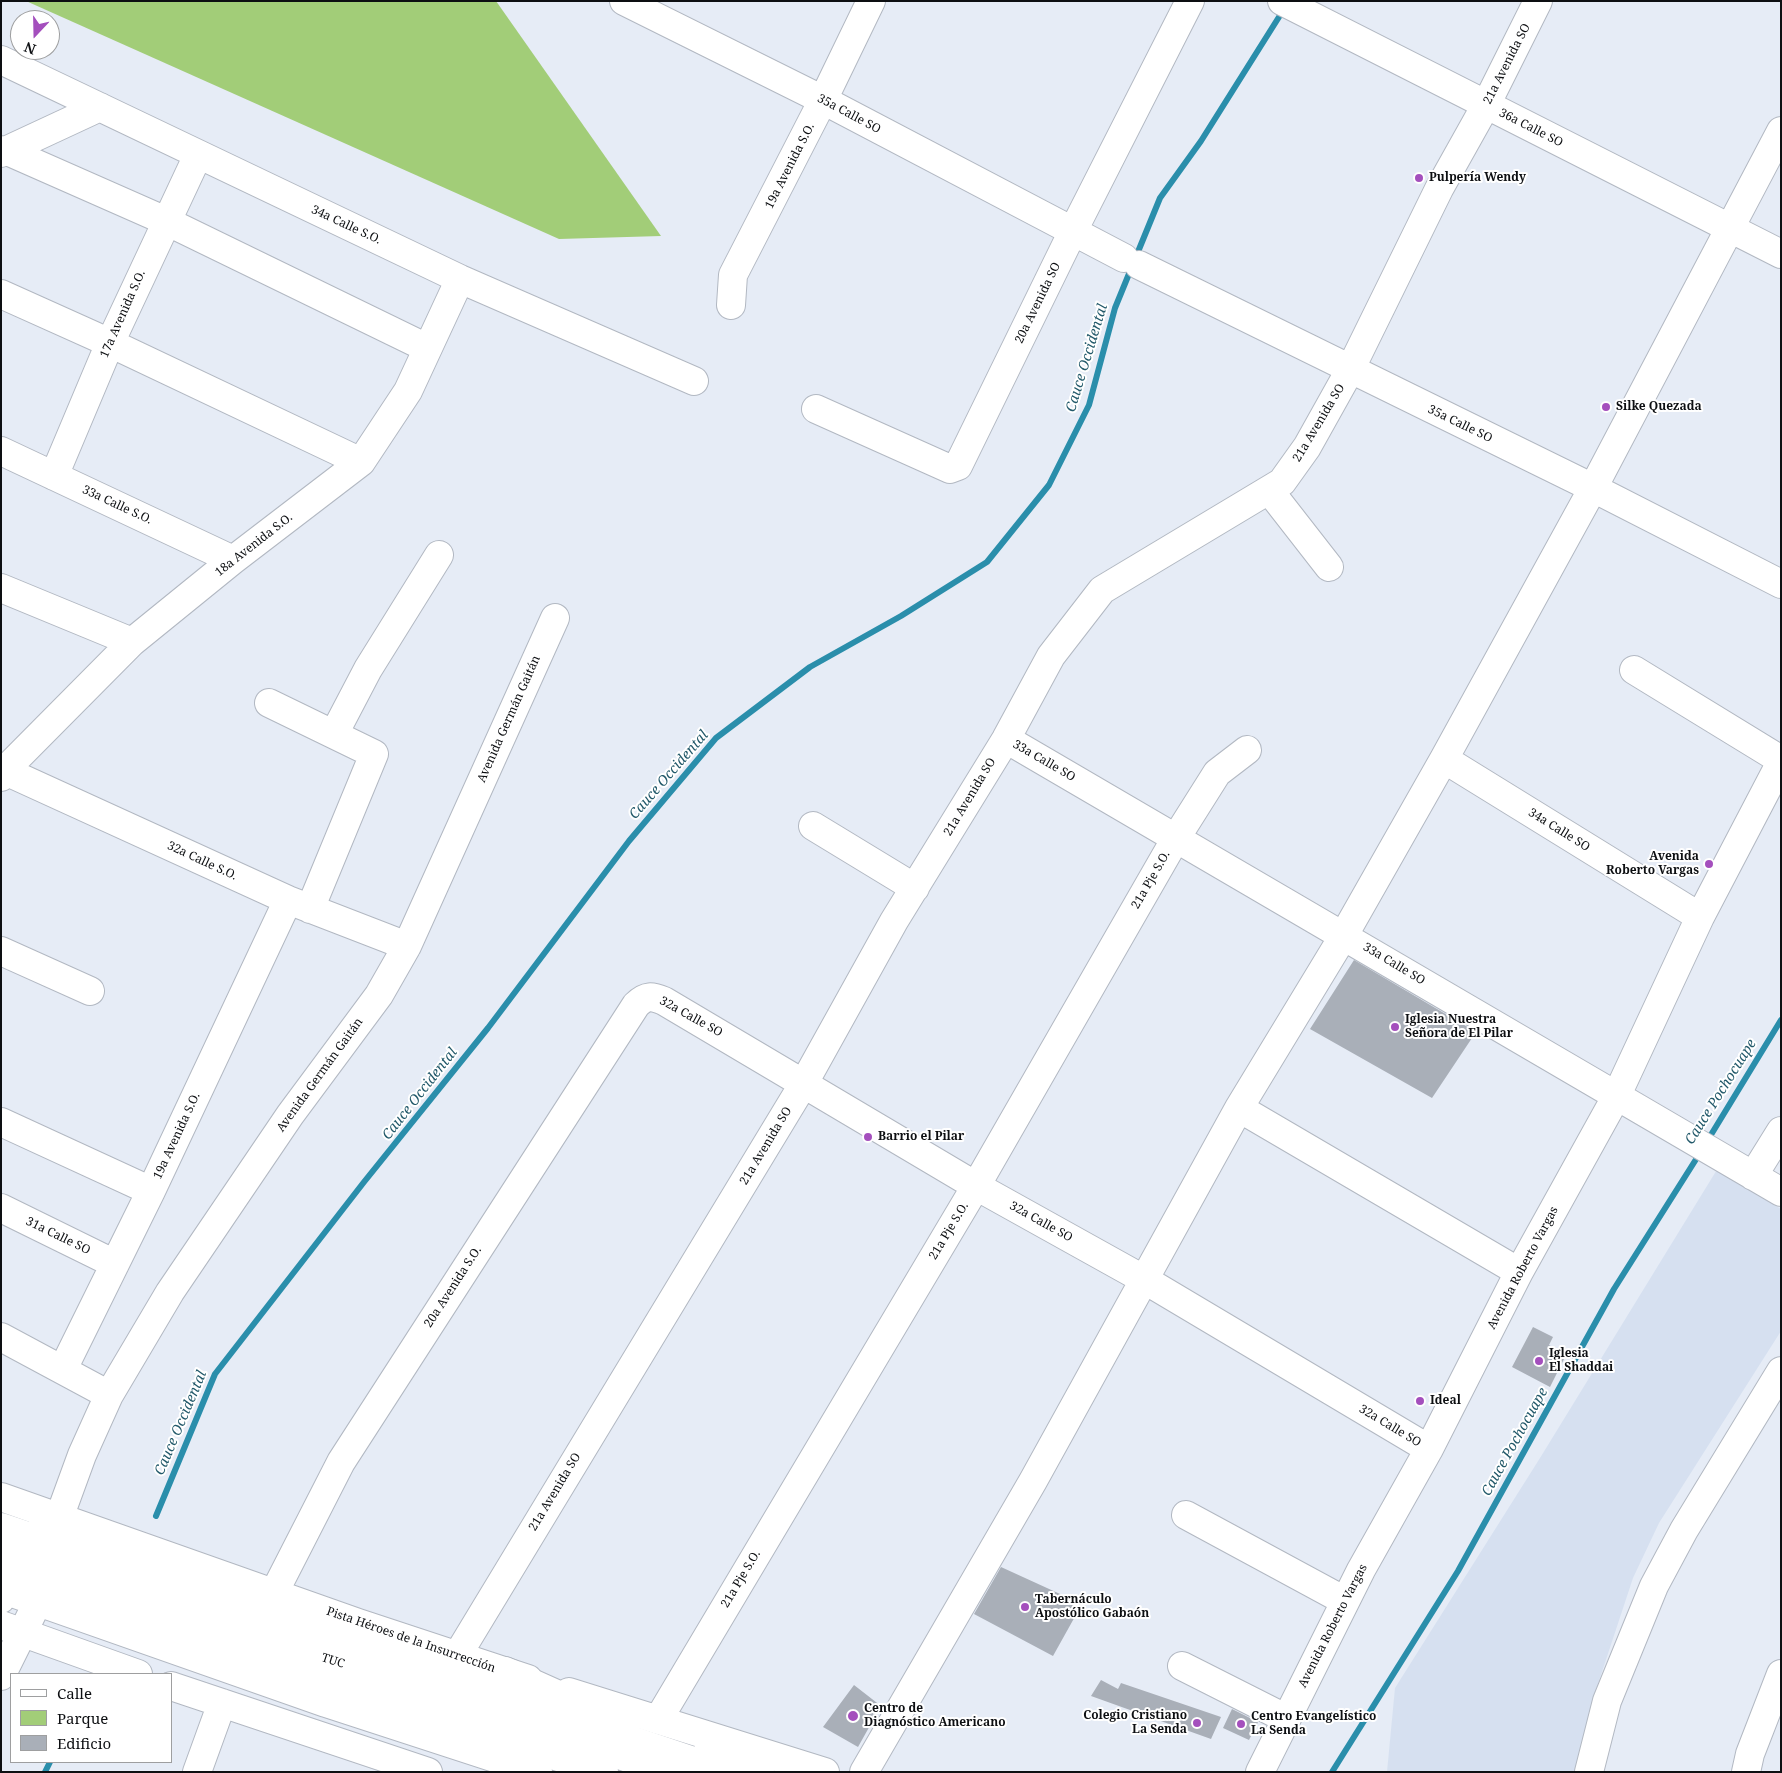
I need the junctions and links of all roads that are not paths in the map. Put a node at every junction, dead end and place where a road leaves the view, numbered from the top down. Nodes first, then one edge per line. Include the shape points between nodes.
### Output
1 (624, 1) edge
2 (871, 1) edge
3 (1190, 1) edge
4 (1538, 1) edge
5 (1289, 5) edge
6 (1, 60) edge
7 (823, 100) junction
8 (1486, 105) junction
9 (100, 107) junction
10 (1781, 131) edge
11 (3, 152) edge
12 (198, 155) junction
13 (166, 221) junction
14 (1731, 229) junction
15 (1073, 232) junction
16 (1781, 254) edge
17 (460, 279) junction
18 (1, 294) edge
19 (731, 305) dead end
20 (110, 343) junction
21 (427, 348) junction
22 (1350, 370) junction
23 (694, 381) dead end
24 (816, 409) dead end
25 (1, 450) edge
26 (361, 462) junction
27 (54, 476) junction
28 (1593, 488) junction
29 (1269, 490) junction
30 (439, 555) dead end
31 (233, 560) junction
32 (1329, 567) dead end
33 (1781, 584) edge
34 (1, 588) edge
35 (555, 618) dead end
36 (132, 642) junction
37 (1634, 670) dead end
38 (269, 703) dead end
39 (334, 734) junction
40 (1006, 739) junction
41 (1247, 750) dead end
42 (1444, 759) junction
43 (1781, 761) edge
44 (2, 773) edge
45 (813, 826) dead end
46 (1176, 838) junction
47 (915, 888) junction
48 (299, 905) junction
49 (1700, 917) junction
50 (1344, 935) junction
51 (407, 946) junction
52 (1, 950) edge
53 (90, 991) dead end
54 (652, 996) joint
55 (804, 1084) junction
56 (1616, 1097) junction
57 (1238, 1108) junction
58 (1, 1122) edge
59 (1781, 1131) edge
60 (1753, 1176) junction
61 (976, 1186) junction
62 (151, 1191) junction
63 (1781, 1192) edge
64 (1, 1208) edge
65 (115, 1264) junction
66 (1519, 1272) junction
67 (1145, 1280) junction
68 (1, 1337) edge
69 (63, 1369) junction
70 (1781, 1371) edge
71 (109, 1395) junction
72 (1429, 1450) junction
73 (1, 1497) edge
74 (1186, 1515) dead end
75 (59, 1518) junction
76 (1, 1527) edge
77 (10, 1571) edge
78 (51, 1576) junction
79 (274, 1593) junction
80 (1345, 1601) junction
81 (12, 1629) edge
82 (457, 1656) junction
83 (1182, 1666) dead end
84 (505, 1672) junction
85 (135, 1673) edge
86 (1781, 1674) edge
87 (1, 1676) edge
88 (172, 1686) edge
89 (222, 1703) junction
90 (1279, 1715) dead end
91 (658, 1720) junction
92 (196, 1772) edge
93 (428, 1772) edge
94 (538, 1772) edge
95 (604, 1772) edge
96 (666, 1772) edge
97 (726, 1772) edge
98 (760, 1772) edge
99 (825, 1772) edge
100 (864, 1772) edge
101 (1260, 1772) edge
102 (1589, 1772) edge
103 (1746, 1772) edge

1 - 7 street, 35a Calle SO
2 - 7 street, 19a Avenida S.O.
3 - 15 street, 20a Avenida SO
4 - 8 street, 21a Avenida SO
5 - 8 street, 36a Calle SO
6 - 9 street, 34a Calle S.O.
7 - 15 street, 35a Calle SO
7 - 19 street, 19a Avenida S.O. via 733,275
8 - 14 street, 36a Calle SO
8 - 22 street, 21a Avenida SO via 1439,189
9 - 11 street
9 - 12 street, 34a Calle S.O.
10 - 14 street
11 - 13 street
12 - 13 street, 17a Avenida S.O.
12 - 17 street, 34a Calle S.O.
13 - 20 street, 17a Avenida S.O.
13 - 21 street
14 - 16 street, 36a Calle SO
14 - 28 street
15 - 22 street, 35a Calle SO
15 - 24 street, 20a Avenida SO via 958,466 950,469
17 - 21 street, 18a Avenida S.O.
17 - 23 street, 34a Calle S.O.
18 - 20 street
20 - 26 street
20 - 27 street, 17a Avenida S.O.
21 - 26 street, 18a Avenida S.O. via 408,391
22 - 28 street, 35a Calle SO
22 - 29 street, 21a Avenida SO via 1307,447 1282,482
25 - 27 street, 33a Calle S.O.
26 - 31 street, 18a Avenida S.O.
27 - 31 street, 33a Calle S.O.
28 - 33 street, 35a Calle SO
28 - 42 street
29 - 32 street
29 - 40 street, 21a Avenida SO via 1102,590 1051,656
30 - 39 street via 368,669
31 - 36 street, 18a Avenida S.O.
34 - 36 street
35 - 51 street, Avenida Germán Gaitán
36 - 44 street, 18a Avenida S.O.
37 - 43 street
38 - 39 street
39 - 48 street, 19a Avenida S.O. via 374,754
40 - 46 street, 33a Calle SO
40 - 47 street, 21a Avenida SO
41 - 46 street, 21a Pje S.O. via 1217,773
42 - 49 street, 34a Calle SO
42 - 50 street
43 - 49 street, Avenida Roberto Vargas
44 - 48 street, 32a Calle S.O.
45 - 47 street
46 - 50 street, 33a Calle SO
46 - 61 street, 21a Pje S.O.
47 - 55 street, 21a Avenida SO
48 - 51 street, 32a Calle S.O.
48 - 62 street, 19a Avenida S.O.
49 - 56 street, Avenida Roberto Vargas
50 - 56 street, 33a Calle SO
50 - 57 street
51 - 71 street, Avenida Germán Gaitán via 379,995 290,1115 170,1292
52 - 53 street
54 - 55 street, 32a Calle SO via 664,1000
54 - 79 street, 20a Avenida S.O. via 643,998 636,1005 341,1462
55 - 61 street, 32a Calle SO
55 - 82 street, 21a Avenida SO
56 - 60 street, 33a Calle SO via 1705,1145
56 - 66 street, Avenida Roberto Vargas
57 - 66 street
57 - 67 street
58 - 62 street
59 - 60 street
60 - 63 street, 33a Calle SO
61 - 67 street, 32a Calle SO
61 - 91 street, 21a Pje S.O.
62 - 65 street, 19a Avenida S.O.
64 - 65 street, 31a Calle SO
65 - 69 street, 19a Avenida S.O.
66 - 72 street, Avenida Roberto Vargas
67 - 72 street, 32a Calle SO
67 - 100 street
68 - 69 street
69 - 71 street
70 - 102 street via 1684,1530 1654,1586 1607,1701
71 - 75 street, Avenida Germán Gaitán
72 - 80 street, Avenida Roberto Vargas
73 - 75 street, Pista Héroes de la Insurrección
74 - 80 street
75 - 77 street
75 - 78 street, Avenida Germán Gaitán
75 - 79 street, Pista Héroes de la Insurrección
76 - 77 street, Pista Héroes de la Insurrección
77 - 78 street, Pista Héroes de la Insurrección
77 - 78 street, Pista Héroes de la Insurrección
78 - 81 street
78 - 94 street, Pista Héroes de la Insurrección via 326,1703
78 - 95 street, TUC via 221,1646
78 - 96 street, TUC via 232,1628 586,1742
78 - 97 street, Pista Héroes de la Insurrección
79 - 82 street, Pista Héroes de la Insurrección
80 - 101 street, Avenida Roberto Vargas
81 - 85 street
81 - 87 street
82 - 84 street, Pista Héroes de la Insurrección
83 - 90 street
84 - 91 street, Pista Héroes de la Insurrección
84 - 98 street via 626,1725 738,1761
86 - 103 street
88 - 89 street
89 - 92 street
89 - 93 street
91 - 99 street, Pista Héroes de la Insurrección

